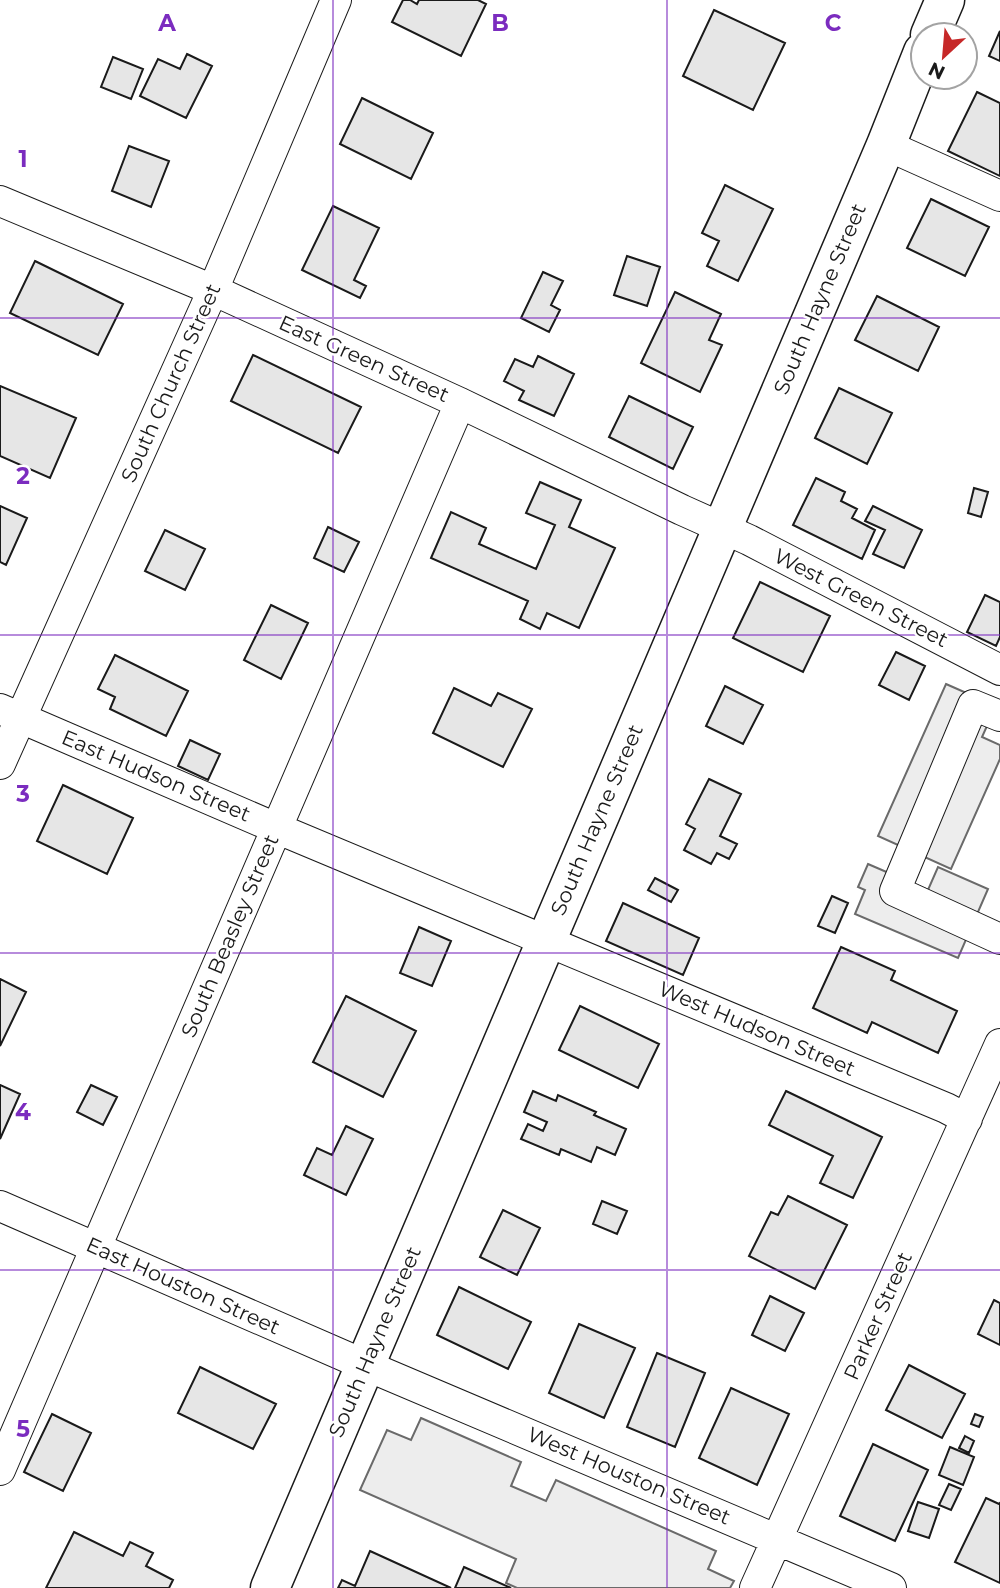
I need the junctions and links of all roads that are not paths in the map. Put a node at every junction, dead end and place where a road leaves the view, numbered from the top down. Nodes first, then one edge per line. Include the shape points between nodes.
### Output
1 (336, 0) edge
2 (944, 0) edge
3 (936, 21) edge
4 (909, 87) edge
5 (886, 145) junction
6 (1000, 196) edge
7 (0, 201) edge
8 (213, 290) junction
9 (460, 403) junction
10 (722, 528) junction
11 (1000, 670) edge
12 (10, 713) edge
13 (1000, 716) edge
14 (0, 764) edge
15 (276, 828) junction
16 (1000, 939) edge
17 (545, 941) junction
18 (1000, 1044) edge
19 (967, 1119) junction
20 (0, 1206) edge
21 (97, 1248) junction
22 (365, 1365) junction
23 (0, 1469) edge
24 (777, 1539) junction
25 (270, 1588) edge
26 (755, 1588) edge
27 (891, 1588) edge

1 - 8 street, South Church Street
2 - 3 main road
4 - 5 main road, South Hayne Street
5 - 6 street
5 - 10 main road, South Hayne Street
7 - 8 street, East Green Street
8 - 9 street, East Green Street
8 - 12 street, South Church Street
9 - 10 street, East Green Street
9 - 15 street, South Beasley Street
10 - 11 street, West Green Street
10 - 17 main road, South Hayne Street
12 - 14 street, South Church Street
12 - 15 street, East Hudson Street
13 - 16 street via 973,705 895,891
15 - 17 street, East Hudson Street
15 - 21 street, South Beasley Street
17 - 19 street, West Hudson Street
17 - 22 main road, South Hayne Street
18 - 19 street, Parker Street
19 - 24 street, Parker Street
20 - 21 street, East Houston Street
21 - 22 street, East Houston Street
21 - 23 street, South Beasley Street
22 - 24 street, West Houston Street
22 - 25 main road, South Hayne Street
24 - 26 street, Parker Street
24 - 27 street, West Houston Street

